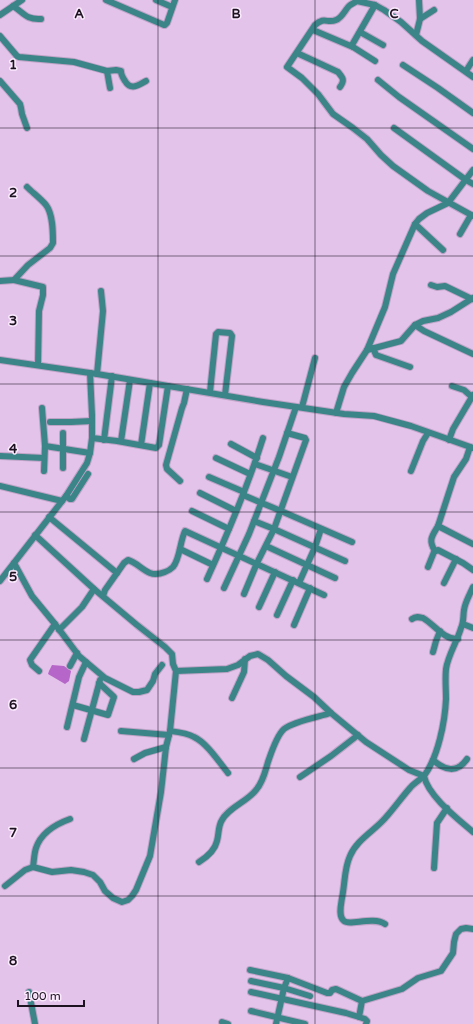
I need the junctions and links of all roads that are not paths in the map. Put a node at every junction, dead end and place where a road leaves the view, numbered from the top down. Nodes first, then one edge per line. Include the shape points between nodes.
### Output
1 (22, 0) edge
2 (106, 0) edge
3 (156, 0) edge
4 (175, 0) edge
5 (419, 0) edge
6 (363, 1) edge
7 (374, 5) junction
8 (13, 6) junction
9 (172, 7) junction
10 (434, 10) dead end
11 (1, 12) edge
12 (41, 19) dead end
13 (420, 19) junction
14 (313, 30) junction
15 (360, 32) junction
16 (416, 35) junction
17 (0, 36) edge
18 (383, 45) dead end
19 (353, 47) junction
20 (297, 53) junction
21 (473, 60) edge
22 (375, 61) dead end
23 (402, 65) dead end
24 (107, 71) junction
25 (466, 71) junction
26 (473, 76) edge
27 (378, 80) dead end
28 (0, 81) edge
29 (146, 81) dead end
30 (340, 87) dead end
31 (110, 88) dead end
32 (473, 113) edge
33 (27, 128) dead end
34 (394, 128) dead end
35 (473, 149) edge
36 (473, 170) edge
37 (466, 180) junction
38 (473, 184) edge
39 (27, 187) dead end
40 (448, 203) junction
41 (472, 215) edge
42 (414, 224) junction
43 (460, 234) dead end
44 (443, 250) dead end
45 (14, 280) junction
46 (0, 282) edge
47 (431, 285) dead end
48 (101, 291) dead end
49 (472, 299) edge
50 (414, 325) junction
51 (370, 349) junction
52 (473, 354) edge
53 (315, 358) dead end
54 (0, 360) edge
55 (38, 365) junction
56 (410, 367) dead end
57 (90, 373) junction
58 (97, 374) junction
59 (112, 376) junction
60 (130, 380) junction
61 (150, 383) junction
62 (168, 386) junction
63 (452, 386) dead end
64 (187, 388) junction
65 (210, 392) junction
66 (225, 395) junction
67 (472, 396) edge
68 (299, 407) junction
69 (42, 408) dead end
70 (336, 413) junction
71 (92, 421) junction
72 (50, 422) dead end
73 (63, 433) dead end
74 (287, 433) junction
75 (428, 433) junction
76 (92, 438) junction
77 (263, 438) dead end
78 (104, 440) junction
79 (449, 440) junction
80 (121, 441) junction
81 (231, 444) dead end
82 (141, 445) junction
83 (45, 446) junction
84 (472, 448) edge
85 (63, 449) junction
86 (90, 453) junction
87 (0, 456) edge
88 (44, 458) junction
89 (216, 458) dead end
90 (256, 461) junction
91 (63, 468) dead end
92 (273, 470) junction
93 (411, 470) dead end
94 (44, 471) dead end
95 (88, 474) dead end
96 (250, 474) junction
97 (209, 477) dead end
98 (292, 477) junction
99 (180, 481) dead end
100 (0, 486) edge
101 (200, 493) dead end
102 (243, 494) junction
103 (64, 499) junction
104 (261, 502) junction
105 (192, 511) dead end
106 (236, 511) junction
107 (281, 511) junction
108 (49, 517) junction
109 (254, 521) junction
110 (438, 526) junction
111 (229, 529) junction
112 (274, 529) junction
113 (321, 529) junction
114 (35, 536) junction
115 (352, 542) dead end
116 (473, 544) edge
117 (266, 546) junction
118 (222, 547) junction
119 (315, 547) junction
120 (180, 549) junction
121 (435, 551) junction
122 (239, 555) junction
123 (456, 559) junction
124 (345, 561) dead end
125 (14, 564) junction
126 (257, 564) junction
127 (213, 565) junction
128 (307, 565) junction
129 (428, 567) dead end
130 (473, 570) edge
131 (275, 572) junction
132 (117, 573) junction
133 (335, 578) dead end
134 (207, 579) dead end
135 (0, 581) edge
136 (296, 582) junction
137 (444, 583) dead end
138 (473, 587) edge
139 (94, 588) junction
140 (224, 588) dead end
141 (310, 588) junction
142 (244, 594) dead end
143 (324, 595) dead end
144 (103, 596) junction
145 (259, 607) dead end
146 (277, 615) dead end
147 (412, 619) dead end
148 (463, 624) junction
149 (294, 625) dead end
150 (57, 627) junction
151 (473, 628) edge
152 (440, 631) junction
153 (458, 639) junction
154 (433, 652) dead end
155 (77, 653) junction
156 (245, 659) junction
157 (86, 662) junction
158 (162, 665) dead end
159 (70, 666) dead end
160 (39, 671) dead end
161 (176, 671) junction
162 (101, 675) junction
163 (99, 682) junction
164 (232, 698) dead end
165 (73, 705) junction
166 (92, 711) junction
167 (330, 713) junction
168 (67, 727) dead end
169 (121, 731) dead end
170 (169, 733) junction
171 (358, 735) junction
172 (84, 739) dead end
173 (166, 747) junction
174 (134, 759) dead end
175 (466, 759) dead end
176 (433, 760) junction
177 (228, 773) dead end
178 (424, 776) junction
179 (300, 777) dead end
180 (447, 808) junction
181 (70, 819) dead end
182 (473, 832) edge
183 (200, 862) dead end
184 (33, 867) junction
185 (434, 868) dead end
186 (5, 886) dead end
187 (386, 924) dead end
188 (473, 929) edge
189 (250, 970) dead end
190 (288, 978) junction
191 (252, 980) dead end
192 (284, 988) junction
193 (29, 992) dead end
194 (251, 992) dead end
195 (310, 996) dead end
196 (282, 999) junction
197 (362, 1001) junction
198 (251, 1011) dead end
199 (359, 1017) junction
200 (277, 1021) edge
201 (35, 1024) edge
202 (305, 1024) edge
203 (366, 1024) edge

1 - 8 street
2 - 9 street via 162,25 166,24
3 - 9 street
4 - 9 street
5 - 13 street
6 - 7 street
6 - 14 street via 348,6 339,19 321,21
7 - 15 street
7 - 16 street
8 - 11 street
8 - 12 street via 28,18
10 - 13 street
13 - 16 street
14 - 19 street
14 - 20 street
15 - 18 street
15 - 19 street
16 - 25 street
17 - 24 street via 19,57 74,62
19 - 22 street
20 - 30 street via 338,72 343,81
20 - 40 street via 287,68 318,94 330,112 366,139 393,166
21 - 25 street
23 - 32 street
24 - 29 street via 119,70 129,86
24 - 31 street
25 - 26 street
27 - 35 street
28 - 33 street via 20,104
34 - 37 street
36 - 37 street
37 - 38 street
37 - 40 street
39 - 45 street via 46,205 52,225 53,243
40 - 41 street
40 - 42 street via 426,213
41 - 43 street
42 - 44 street
42 - 51 street via 392,274 385,307
45 - 46 street
45 - 55 street via 43,286 39,311
47 - 49 street via 445,286
48 - 58 street via 103,311
49 - 50 street via 438,318
50 - 51 street via 401,340
50 - 52 street
51 - 56 street via 376,355
51 - 70 street via 344,387
53 - 68 street
54 - 55 street
55 - 57 street
57 - 58 street
57 - 71 street
58 - 59 street
59 - 60 street
59 - 78 street
60 - 61 street
60 - 80 street
61 - 62 street
61 - 82 street
62 - 64 street
62 - 82 street via 158,446 156,448
63 - 67 street
64 - 65 street
64 - 99 street via 166,465 166,469
65 - 66 street
65 - 66 street via 216,334 230,333 232,336
66 - 68 street
67 - 79 street
68 - 70 street
68 - 74 street
69 - 83 street
70 - 75 street via 374,416
71 - 72 street
71 - 76 street
73 - 85 street
74 - 92 street
74 - 98 street via 306,440
75 - 79 street
75 - 93 street
76 - 78 street
76 - 86 street
77 - 90 street
78 - 80 street
79 - 84 street
80 - 82 street
81 - 90 street
83 - 85 street
83 - 88 street
84 - 110 street via 454,477
85 - 86 street
85 - 91 street
86 - 103 street via 87,463
87 - 88 street
88 - 94 street
89 - 96 street
90 - 92 street
90 - 96 street
92 - 98 street
92 - 104 street
95 - 103 street via 72,499
96 - 102 street
97 - 102 street
98 - 107 street
100 - 103 street
101 - 106 street
102 - 104 street
102 - 106 street
103 - 108 street
104 - 107 street
104 - 109 street
105 - 111 street
106 - 111 street
107 - 112 street
107 - 113 street
108 - 114 street
108 - 132 street
109 - 112 street
109 - 122 street
110 - 116 street
110 - 121 street via 431,540
111 - 118 street
112 - 117 street
112 - 119 street
113 - 115 street
113 - 119 street
114 - 125 street
114 - 139 street
117 - 126 street
117 - 128 street
118 - 120 street via 185,531
118 - 122 street
118 - 127 street
119 - 124 street
119 - 128 street
120 - 127 street
120 - 132 street via 175,565 161,574 145,572 130,560 124,563
121 - 123 street via 438,550
121 - 129 street
122 - 126 street
122 - 140 street
123 - 130 street
123 - 137 street
125 - 135 street
125 - 150 street via 32,596
126 - 131 street
126 - 142 street
127 - 134 street
128 - 133 street
128 - 136 street
131 - 136 street
131 - 145 street
132 - 144 street
136 - 141 street
136 - 146 street
138 - 148 street via 464,609
139 - 144 street
139 - 150 street via 82,606
141 - 143 street
141 - 149 street
144 - 161 street via 172,654
147 - 152 street via 423,618
148 - 151 street
148 - 153 street
150 - 155 street
150 - 160 street via 30,660
152 - 153 street via 448,637
152 - 154 street
153 - 176 street via 446,668 444,717
155 - 157 street
155 - 159 street
156 - 161 street via 227,669
156 - 164 street via 244,672
156 - 167 street via 258,654 268,660
157 - 162 street
157 - 165 street via 79,677
158 - 162 street via 148,690 139,692 133,692
161 - 170 street
162 - 163 street
163 - 166 street
163 - 166 street via 114,696 108,716
165 - 166 street
165 - 168 street
166 - 172 street
167 - 171 street
167 - 183 street via 284,729 275,743 264,778 256,790 226,814 219,827 217,842
169 - 170 street
170 - 173 street
170 - 177 street via 193,736 200,740
171 - 178 street via 380,752
171 - 179 street
173 - 174 street
173 - 184 street via 150,856 132,896 124,902 119,901 105,891 93,875 84,872 52,872
175 - 176 street via 461,766 449,769
176 - 178 street
178 - 180 street via 437,799
178 - 187 street via 411,787 387,817 361,840 350,854 346,866 340,908 342,918 348,923 374,920
180 - 182 street
180 - 185 street via 437,823
181 - 184 street via 54,826 41,839 36,848
184 - 186 street via 25,870
188 - 197 street via 461,929 456,934 453,953 441,971 418,978 402,989
189 - 190 street
190 - 192 street
190 - 197 street via 327,994 336,989
191 - 192 street
192 - 195 street
192 - 196 street
193 - 201 street
194 - 196 street
196 - 199 street
196 - 200 street
197 - 199 street
198 - 200 street
199 - 203 street via 365,1019
200 - 202 street

